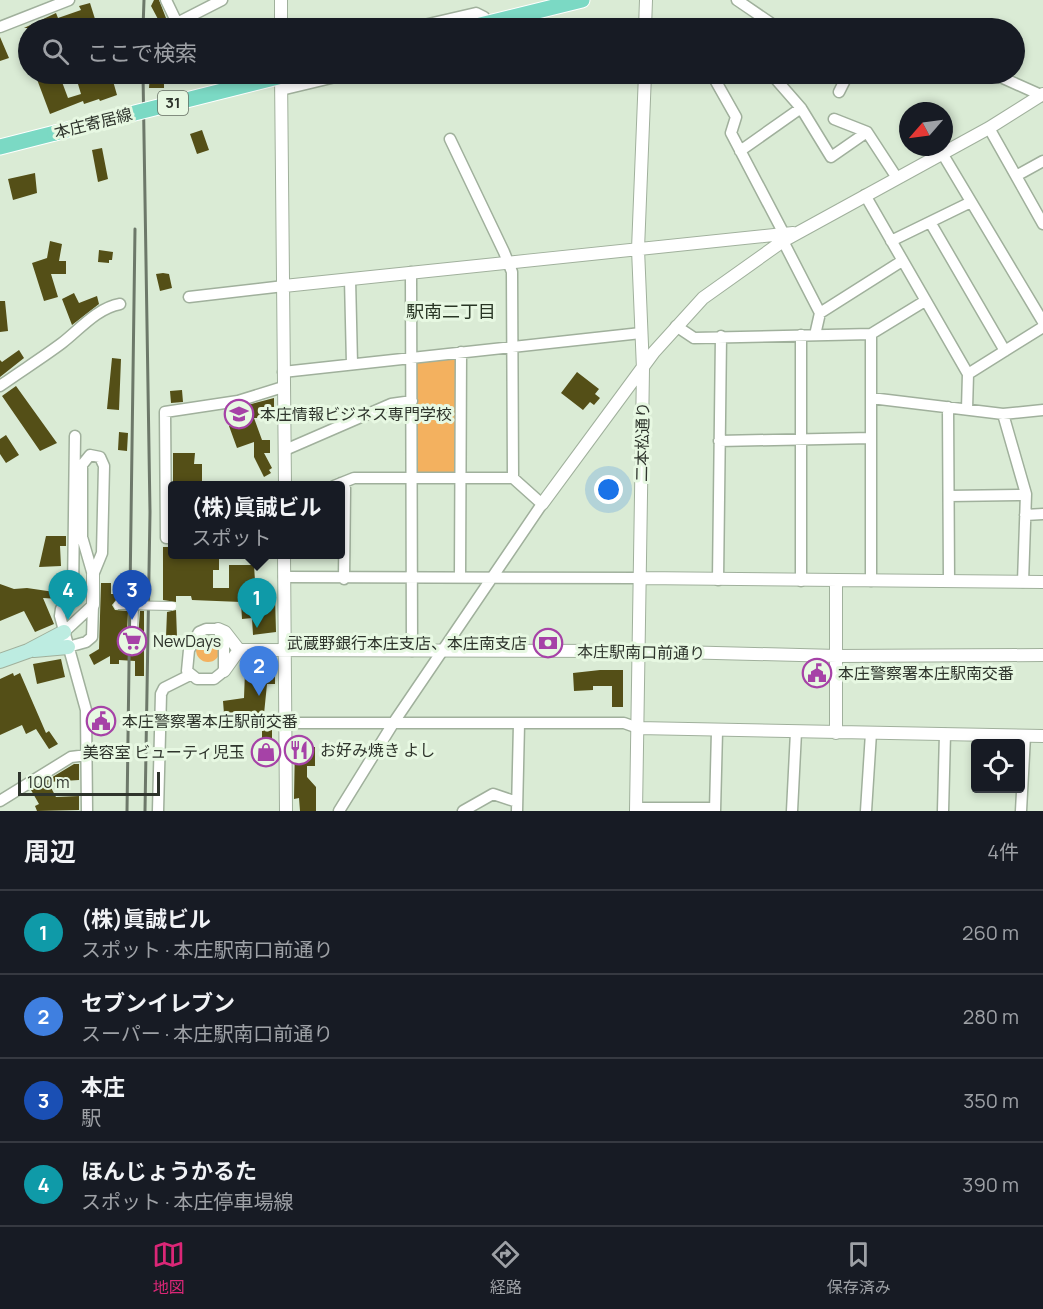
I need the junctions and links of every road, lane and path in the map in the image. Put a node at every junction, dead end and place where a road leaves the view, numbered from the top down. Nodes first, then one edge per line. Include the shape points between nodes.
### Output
1 (69, 0) edge
2 (166, 0) edge
3 (222, 0) edge
4 (281, 0) edge
5 (582, 0) edge
6 (646, 0) edge
7 (737, 0) edge
8 (23, 18) edge
9 (175, 18) edge
10 (185, 18) edge
11 (281, 18) edge
12 (454, 18) edge
13 (483, 18) edge
14 (516, 18) edge
15 (645, 18) edge
16 (763, 18) edge
17 (18, 20) edge
18 (0, 27) edge
19 (250, 84) edge
20 (281, 84) edge
21 (306, 84) edge
22 (645, 84) edge
23 (717, 84) edge
24 (780, 84) edge
25 (843, 84) edge
26 (1017, 84) edge
27 (281, 90) junction
28 (839, 92) dead end
29 (1042, 95) edge
30 (801, 108) junction
31 (834, 119) dead end
32 (988, 128) junction
33 (867, 132) junction
34 (450, 139) dead end
35 (0, 147) edge
36 (953, 147) edge
37 (740, 151) junction
38 (937, 156) edge
39 (944, 156) edge
40 (1043, 161) edge
41 (1016, 176) junction
42 (897, 178) junction
43 (865, 195) junction
44 (971, 202) junction
45 (930, 222) junction
46 (1043, 224) edge
47 (784, 238) junction
48 (891, 241) junction
49 (638, 249) junction
50 (902, 261) junction
51 (509, 263) junction
52 (411, 272) junction
53 (350, 279) junction
54 (284, 286) junction
55 (189, 297) dead end
56 (925, 301) junction
57 (120, 304) dead end
58 (820, 313) junction
59 (1043, 322) edge
60 (676, 326) junction
61 (1043, 327) edge
62 (641, 333) junction
63 (872, 334) junction
64 (801, 335) junction
65 (815, 335) junction
66 (721, 336) junction
67 (512, 346) junction
68 (1005, 351) junction
69 (461, 352) junction
70 (412, 358) junction
71 (351, 364) junction
72 (643, 369) junction
73 (283, 372) junction
74 (968, 374) junction
75 (0, 386) edge
76 (284, 387) junction
77 (871, 398) junction
78 (412, 401) junction
79 (948, 407) junction
80 (967, 409) junction
81 (1043, 410) edge
82 (1004, 414) junction
83 (75, 436) dead end
84 (871, 438) junction
85 (801, 440) junction
86 (720, 441) junction
87 (285, 450) junction
88 (413, 478) junction
89 (460, 478) junction
90 (513, 478) junction
91 (285, 481) edge
92 (345, 481) edge
93 (1025, 495) junction
94 (949, 496) junction
95 (543, 504) junction
96 (1025, 514) junction
97 (1043, 514) edge
98 (168, 538) edge
99 (284, 559) edge
100 (344, 559) edge
101 (93, 575) junction
102 (492, 576) junction
103 (284, 577) junction
104 (460, 577) junction
105 (640, 578) junction
106 (344, 579) junction
107 (411, 579) junction
108 (718, 580) junction
109 (801, 581) junction
110 (836, 581) junction
111 (872, 581) junction
112 (949, 581) junction
113 (1023, 582) junction
114 (1043, 582) edge
115 (93, 605) junction
116 (118, 605) dead end
117 (134, 606) junction
118 (172, 612) dead end
119 (218, 629) junction
120 (93, 631) junction
121 (64, 632) junction
122 (133, 635) dead end
123 (68, 647) junction
124 (239, 650) junction
125 (27, 651) junction
126 (285, 651) junction
127 (412, 651) junction
128 (639, 651) junction
129 (440, 652) junction
130 (1043, 655) edge
131 (837, 656) junction
132 (0, 661) edge
133 (224, 670) junction
134 (190, 675) junction
135 (394, 722) junction
136 (286, 723) junction
137 (519, 724) junction
138 (638, 728) junction
139 (717, 731) junction
140 (796, 732) junction
141 (836, 733) junction
142 (872, 733) junction
143 (945, 734) junction
144 (1025, 736) junction
145 (1043, 736) edge
146 (87, 755) junction
147 (0, 801) edge
148 (517, 807) edge
149 (636, 809) edge
150 (715, 810) edge
151 (87, 811) edge
152 (158, 811) edge
153 (286, 811) edge
154 (339, 811) edge
155 (463, 811) edge
156 (792, 811) edge
157 (866, 811) edge
158 (943, 811) edge
159 (1021, 811) edge

1 - 8 street
2 - 9 street
3 - 10 street
4 - 11 street
5 - 14 main road
6 - 15 street
7 - 16 street
12 - 13 street via 476,13
17 - 18 street
19 - 35 main road, 本庄寄居線 / 31, bridge
20 - 27 street
21 - 27 street
22 - 49 street, 二本松通り
23 - 37 street via 736,117 731,133
24 - 30 street
25 - 28 street
26 - 29 street
27 - 54 street
29 - 32 street
30 - 33 street via 831,157
30 - 37 street
31 - 33 street
32 - 36 street
32 - 41 street
33 - 42 street
34 - 51 street
37 - 47 street
38 - 42 street
39 - 44 street
40 - 41 street
41 - 46 street
42 - 43 street
43 - 47 street
43 - 48 street
44 - 45 street
44 - 59 street
45 - 48 street
45 - 68 street
47 - 49 street
47 - 58 street
47 - 60 street via 704,298
48 - 50 street
49 - 51 street
49 - 62 street, 二本松通り
50 - 56 street
50 - 58 street
51 - 52 street
51 - 67 street
52 - 53 street
52 - 70 street
53 - 54 street
53 - 71 street
54 - 55 street
54 - 73 street
56 - 63 street
56 - 74 street
57 - 75 street via 73,332
58 - 65 street
60 - 66 street via 694,338
60 - 72 street
61 - 68 street
62 - 67 street
62 - 72 street, 二本松通り
63 - 65 street
63 - 77 street
64 - 65 street
64 - 66 street
64 - 85 street
66 - 86 street
67 - 69 street
67 - 90 street
68 - 74 street
69 - 70 street
69 - 89 street
70 - 71 street
70 - 78 street
71 - 73 street
72 - 95 street
72 - 105 street, 二本松通り
73 - 76 street
74 - 80 street
76 - 87 street
76 - 98 street via 238,401 165,412
77 - 79 street
77 - 84 street
78 - 87 street via 391,404
78 - 88 street
79 - 80 street
79 - 94 street
80 - 82 street
81 - 82 street
82 - 93 street
83 - 121 street via 73,593 60,612
84 - 85 street
84 - 111 street
85 - 86 street
85 - 109 street
86 - 108 street
87 - 91 street
88 - 89 street
88 - 92 street
88 - 107 street
89 - 90 street
89 - 104 street
90 - 95 street
93 - 94 street
93 - 96 street
94 - 112 street
95 - 102 street
96 - 97 street
96 - 113 street
99 - 103 street
100 - 106 street
101 - 101 street via 82,537 82,465 90,455 100,457 104,466 102,553
101 - 115 street
102 - 104 street
102 - 105 street
102 - 129 street
103 - 106 street
103 - 126 street
104 - 107 street
105 - 108 street
105 - 128 street, 二本松通り
106 - 107 street
107 - 127 street
108 - 109 street
109 - 110 street
110 - 111 street
110 - 131 street
111 - 112 street
112 - 113 street
113 - 114 street
115 - 120 street
115 - 121 street
116 - 117 street, bridge
117 - 118 street, bridge via 172,606
117 - 122 street
119 - 124 street
119 - 133 street via 224,643
119 - 134 street via 199,632 187,658
120 - 121 street via 85,624
120 - 123 street via 89,640
121 - 123 street
121 - 125 main road
123 - 125 main road
123 - 146 street via 86,710
124 - 126 street, 本庄駅南口前通り
124 - 133 street
125 - 132 main road
126 - 127 street, 本庄駅南口前通り
126 - 136 street
127 - 129 street, 本庄駅南口前通り
128 - 129 street, 本庄駅南口前通り
128 - 131 street, 本庄駅南口前通り
128 - 138 street, 二本松通り
129 - 135 street
130 - 131 street, 本庄駅南口前通り
131 - 141 street
133 - 134 street via 214,679
134 - 152 street via 164,688 161,694
135 - 136 street
135 - 137 street
135 - 154 street
136 - 153 street
137 - 138 street via 624,723
137 - 148 street
138 - 139 street
138 - 149 street, 二本松通り
139 - 140 street
139 - 150 street
140 - 141 street
140 - 156 street
141 - 142 street
142 - 143 street
142 - 157 street
143 - 144 street
143 - 158 street
144 - 145 street
144 - 159 street
146 - 147 street via 71,757
146 - 151 street
148 - 155 street via 493,794
149 - 150 street

